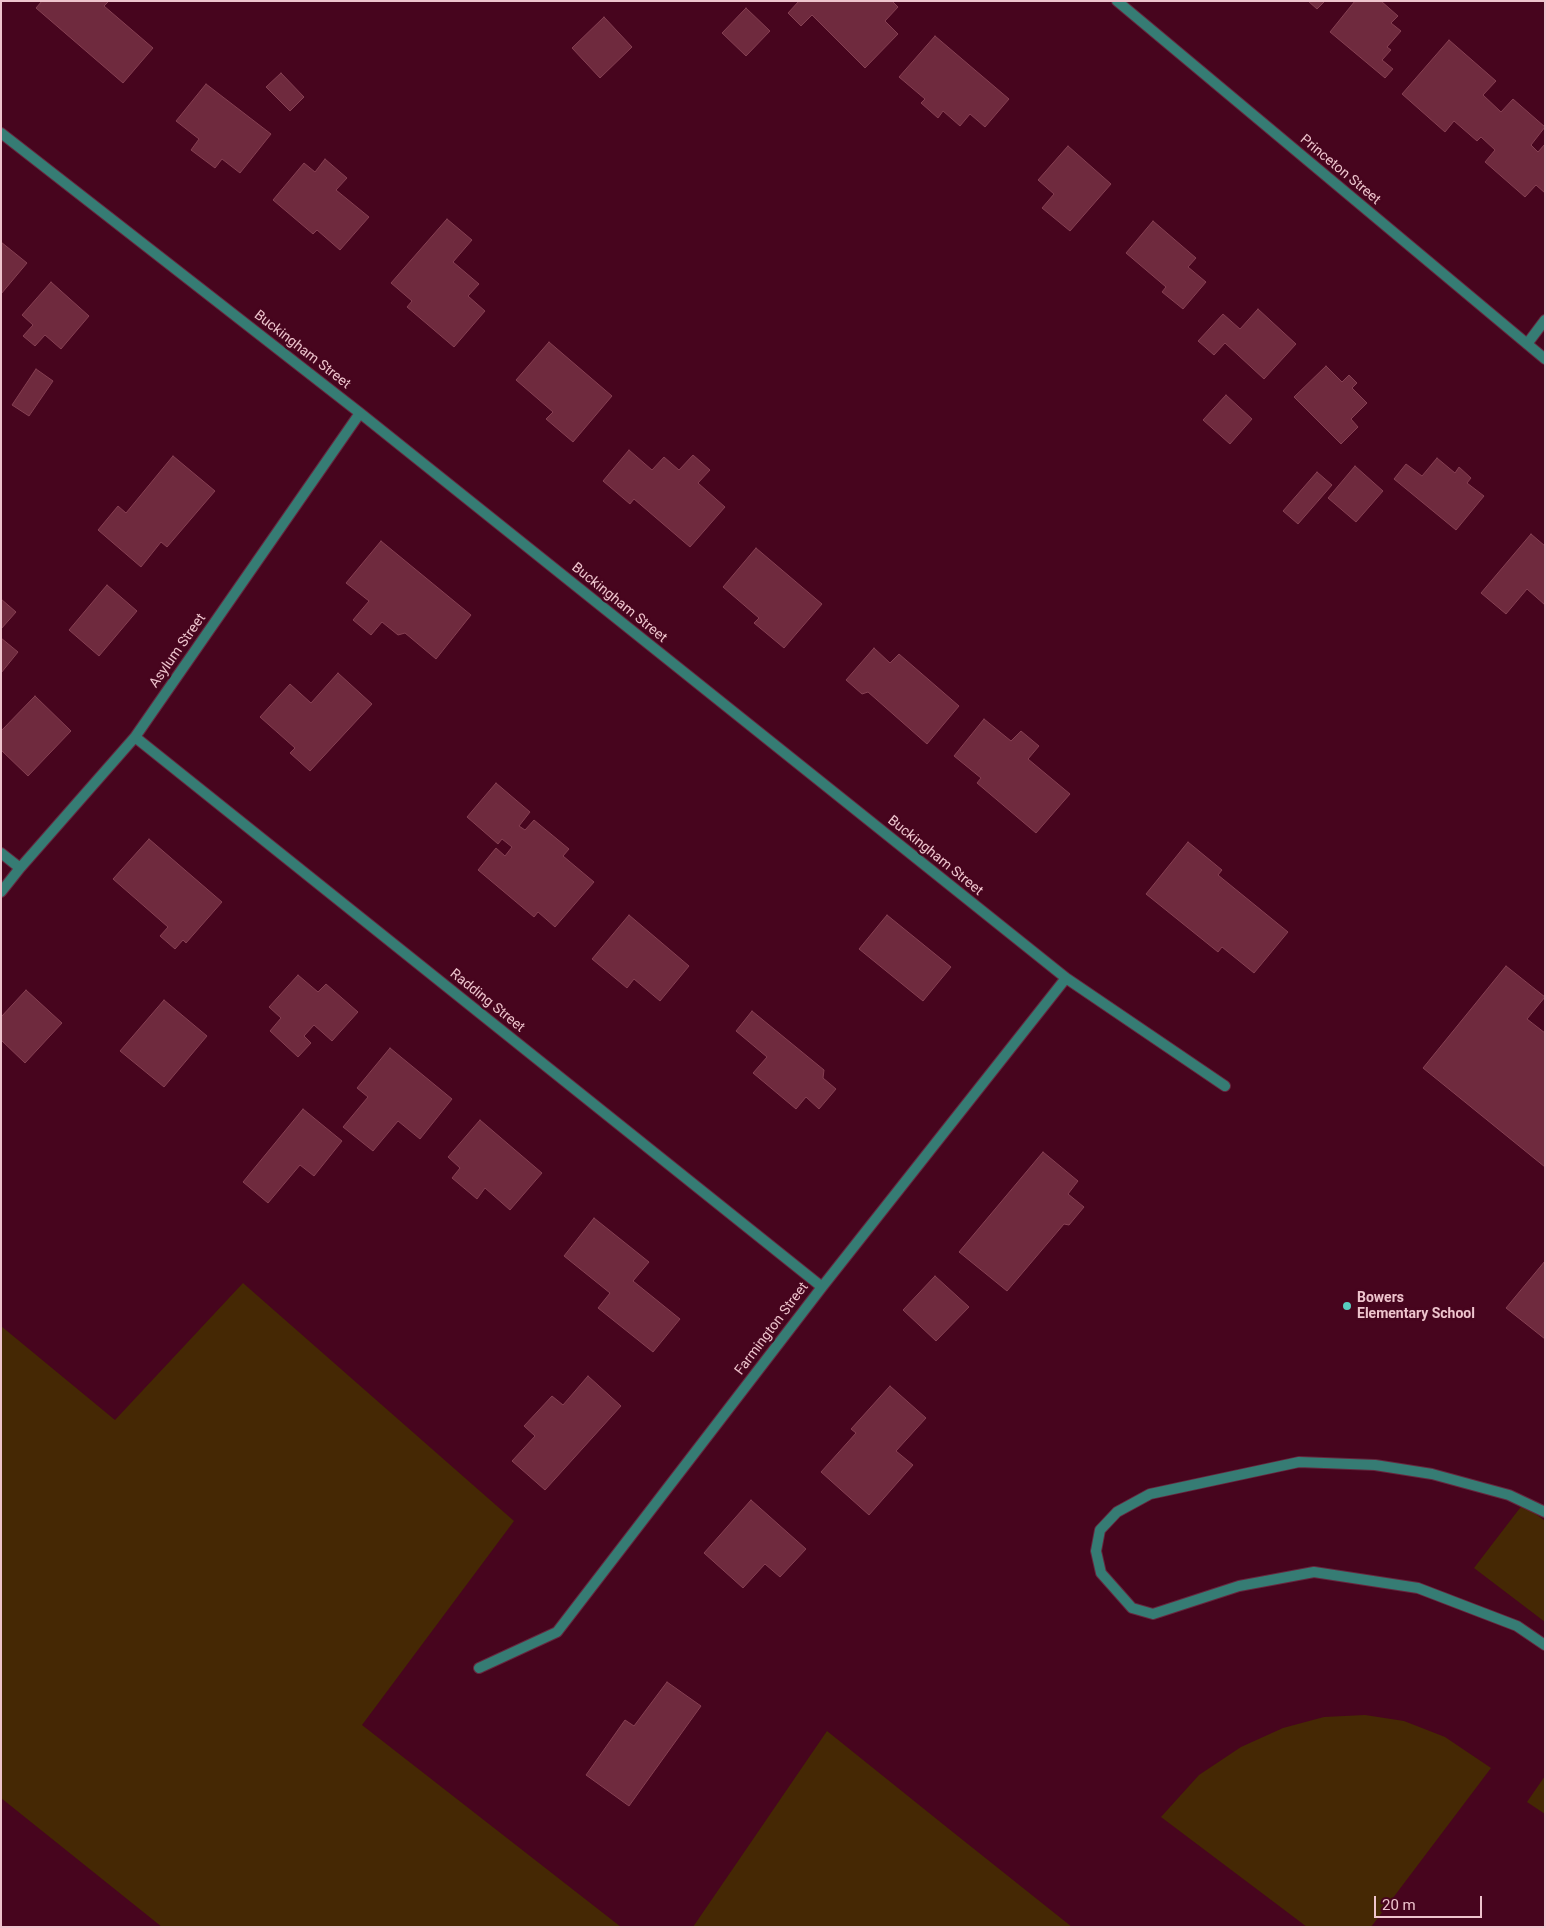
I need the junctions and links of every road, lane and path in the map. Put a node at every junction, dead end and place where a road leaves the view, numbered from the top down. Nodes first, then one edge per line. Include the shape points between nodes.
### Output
1 (1117, 1) edge
2 (1, 133) edge
3 (1545, 320) edge
4 (1527, 344) junction
5 (1545, 359) edge
6 (360, 413) junction
7 (135, 736) junction
8 (1, 853) edge
9 (20, 868) junction
10 (1, 892) edge
11 (1066, 978) junction
12 (1224, 1086) dead end
13 (822, 1287) junction
14 (1545, 1512) edge
15 (1545, 1645) edge
16 (479, 1668) dead end

1 - 4 street, Princeton Street
2 - 6 street, Buckingham Street
3 - 4 street
4 - 5 street, Princeton Street
6 - 7 street, Asylum Street
6 - 11 street, Buckingham Street
7 - 9 street, Asylum Street
7 - 13 street, Radding Street
8 - 9 street
9 - 10 street, Asylum Street
11 - 12 street, Buckingham Street
11 - 13 street, Farmington Street
13 - 16 street, Farmington Street via 558,1632
14 - 15 street via 1510,1495 1432,1474 1375,1464 1300,1462 1150,1494 1117,1512 1100,1530 1096,1551 1101,1573 1132,1608 1153,1614 1239,1586 1314,1572 1418,1588 1517,1626

